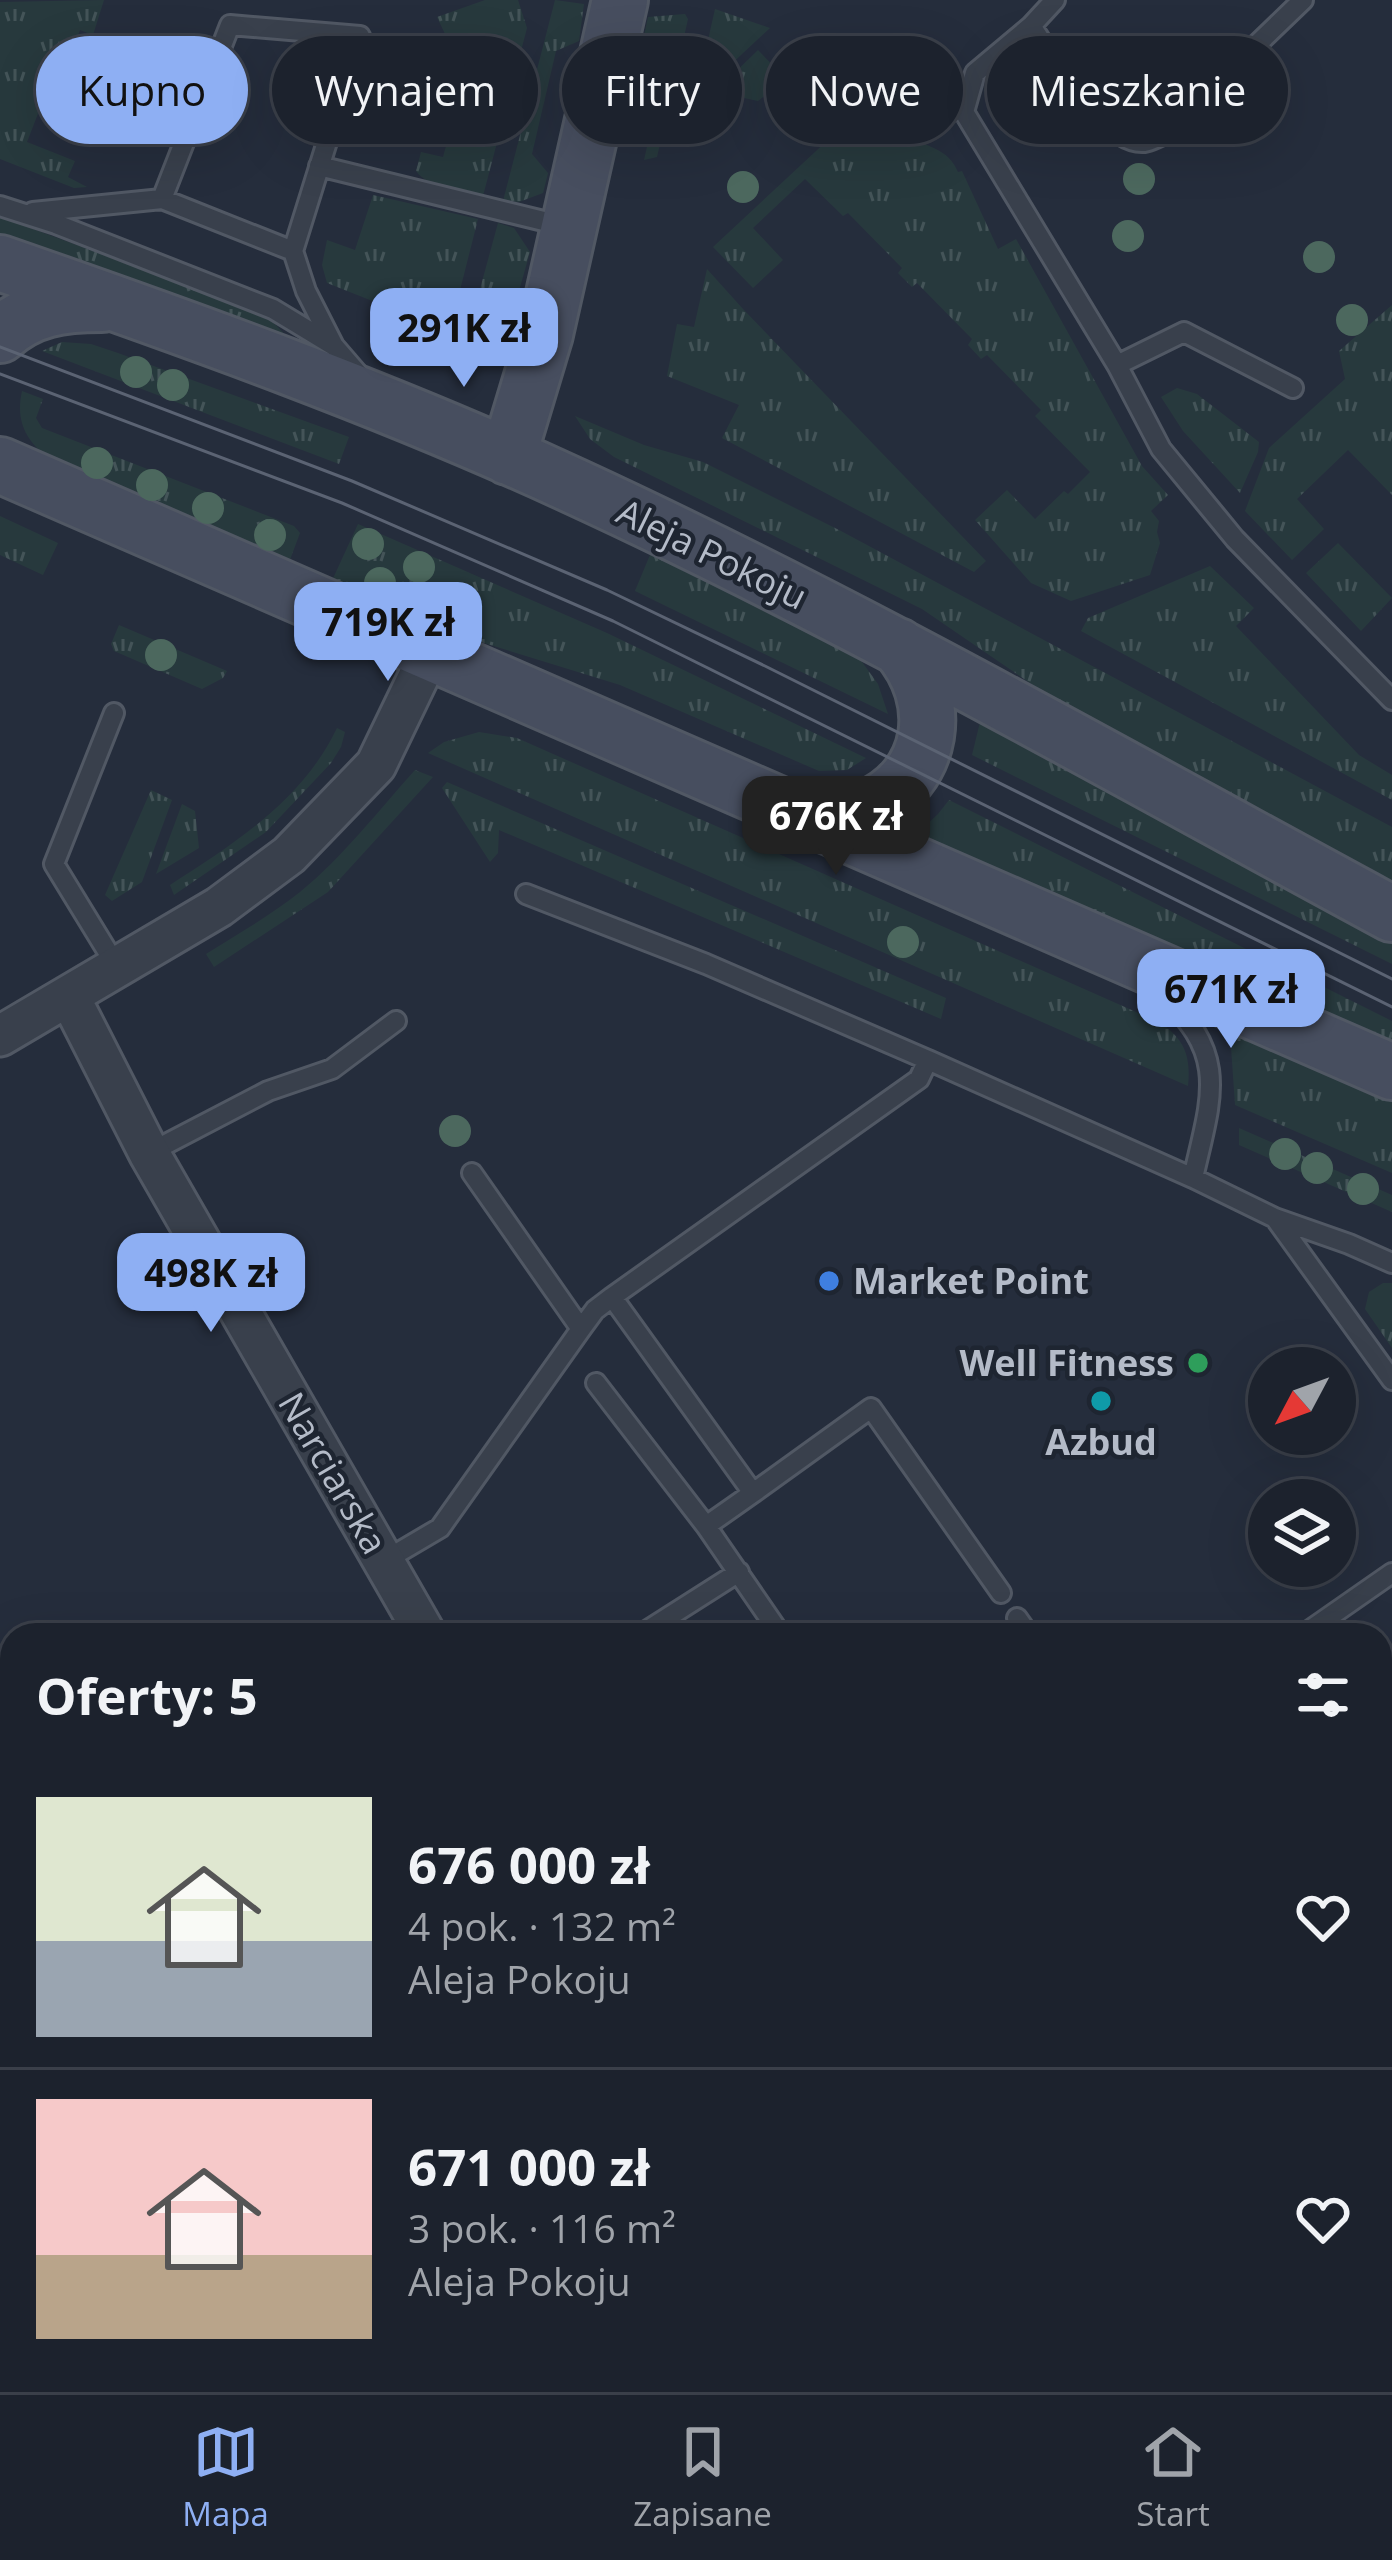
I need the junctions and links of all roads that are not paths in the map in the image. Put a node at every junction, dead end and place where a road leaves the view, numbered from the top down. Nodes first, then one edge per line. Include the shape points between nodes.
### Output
1 (620, 0) edge
2 (1055, 0) edge
3 (1303, 0) edge
4 (1031, 26) junction
5 (964, 112) joint
6 (319, 166) junction
7 (162, 199) junction
8 (0, 206) edge
9 (21, 212) junction
10 (568, 227) junction
11 (292, 251) junction
12 (0, 263) edge
13 (116, 304) junction
14 (0, 335) edge
15 (334, 346) junction
16 (1117, 365) junction
17 (1293, 388) dead end
18 (386, 406) junction
19 (508, 457) junction
20 (1, 465) edge
21 (898, 646) junction
22 (430, 653) junction
23 (1392, 700) edge
24 (114, 713) dead end
25 (800, 813) junction
26 (526, 894) dead end
27 (1392, 914) edge
28 (1106, 947) junction
29 (117, 967) junction
30 (69, 995) junction
31 (396, 1021) dead end
32 (1, 1034) edge
33 (928, 1060) junction
34 (1392, 1072) edge
35 (149, 1153) junction
36 (472, 1173) dead end
37 (1193, 1178) junction
38 (1275, 1218) junction
39 (1392, 1263) edge
40 (612, 1297) junction
41 (580, 1329) junction
42 (1392, 1380) edge
43 (596, 1383) dead end
44 (753, 1493) junction
45 (706, 1526) junction
46 (383, 1562) junction
47 (739, 1572) junction
48 (1392, 1573) edge
49 (1001, 1593) dead end
50 (1017, 1618) dead end
51 (419, 1623) edge
52 (659, 1623) edge
53 (773, 1623) edge
54 (1021, 1623) edge
55 (1320, 1623) edge

1 - 10 main road
2 - 4 lane
3 - 4 lane via 1163,135 1142,142 1120,135 1083,102
4 - 5 lane via 975,73
5 - 16 lane
6 - 7 lane via 360,36 230,25
6 - 10 lane
6 - 11 lane
7 - 9 lane
7 - 11 lane
8 - 9 lane
9 - 15 lane via 273,309
10 - 19 main road
11 - 15 lane
12 - 13 main road, Aleja Pokoju
13 - 14 main road via 57,305
13 - 18 main road, Aleja Pokoju
15 - 18 lane
16 - 17 lane via 1184,332
16 - 23 lane via 1161,449 1235,539
18 - 19 main road, Aleja Pokoju
19 - 21 main road, Aleja Pokoju
20 - 22 main road
21 - 25 main road via 919,675 927,706 925,746 914,768 866,808
21 - 27 main road, Aleja Pokoju
22 - 25 main road
22 - 29 street via 376,765 322,822 255,883
24 - 29 lane via 54,863
25 - 28 main road
26 - 33 lane
28 - 34 main road
28 - 37 lane via 1184,1014 1206,1054 1210,1104
29 - 30 street
30 - 32 street
30 - 35 street, Narciarska
31 - 35 lane via 332,1069 268,1091
33 - 37 lane
33 - 40 lane via 919,1079
35 - 46 street, Narciarska
36 - 41 lane
37 - 38 lane
38 - 39 lane
38 - 42 lane
40 - 41 lane
40 - 44 lane
41 - 46 lane via 440,1528
43 - 45 lane
44 - 45 lane
44 - 49 lane via 872,1408
45 - 47 lane
46 - 51 street, Narciarska
47 - 52 lane
47 - 53 lane
48 - 55 lane
50 - 54 lane

